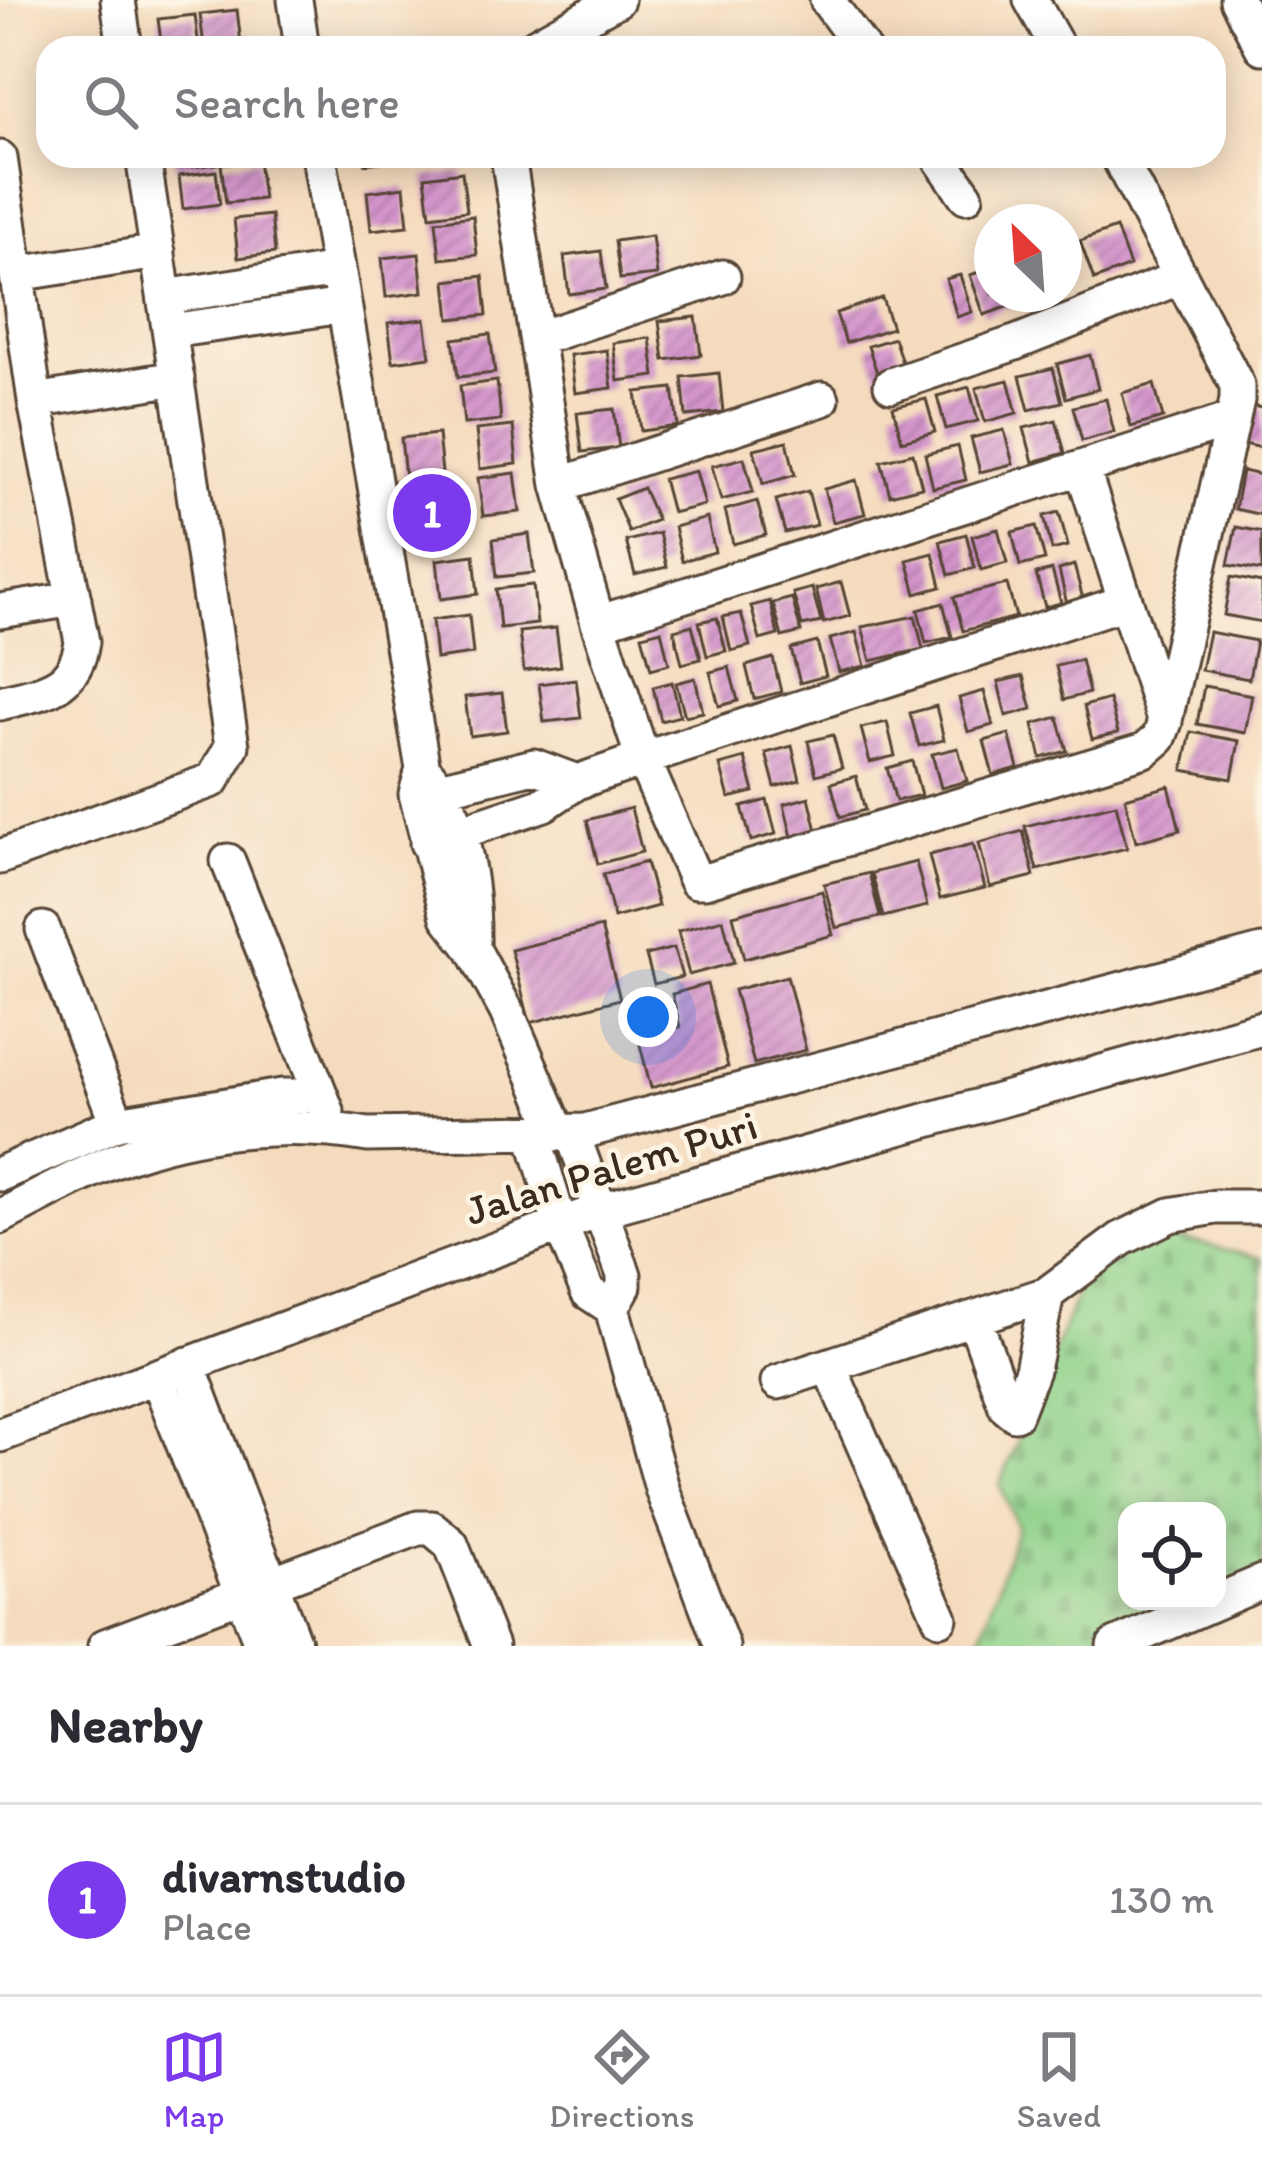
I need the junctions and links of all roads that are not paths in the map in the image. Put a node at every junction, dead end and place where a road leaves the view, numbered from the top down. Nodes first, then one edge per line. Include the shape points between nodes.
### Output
1 (118, 0) edge
2 (295, 0) edge
3 (617, 0) edge
4 (827, 0) edge
5 (1031, 0) edge
6 (1237, 0) edge
7 (123, 36) edge
8 (300, 36) edge
9 (552, 36) edge
10 (853, 36) edge
11 (1051, 36) edge
12 (1262, 47) edge
13 (0, 158) edge
14 (144, 168) edge
15 (321, 168) edge
16 (510, 168) edge
17 (946, 168) edge
18 (1124, 168) edge
19 (966, 196) dead end
20 (158, 252) junction
21 (337, 270) junction
22 (17, 274) junction
23 (723, 277) dead end
24 (1181, 278) junction
25 (165, 298) junction
26 (343, 306) junction
27 (170, 332) junction
28 (539, 338) junction
29 (177, 378) junction
30 (891, 385) dead end
31 (822, 399) dead end
32 (35, 401) junction
33 (1233, 419) junction
34 (1082, 468) junction
35 (560, 485) junction
36 (74, 599) junction
37 (1125, 602) junction
38 (0, 611) edge
39 (598, 623) junction
40 (0, 703) edge
41 (1165, 722) junction
42 (643, 759) junction
43 (577, 782) junction
44 (427, 784) junction
45 (443, 838) junction
46 (0, 857) edge
47 (228, 861) dead end
48 (43, 929) dead end
49 (1262, 952) edge
50 (1262, 1028) edge
51 (320, 1095) junction
52 (117, 1123) junction
53 (336, 1130) junction
54 (555, 1134) junction
55 (0, 1174) edge
56 (1262, 1207) edge
57 (601, 1210) junction
58 (0, 1217) edge
59 (560, 1224) junction
60 (1047, 1294) junction
61 (612, 1308) junction
62 (975, 1320) junction
63 (829, 1366) junction
64 (173, 1370) junction
65 (778, 1382) dead end
66 (0, 1435) edge
67 (1262, 1582) edge
68 (256, 1587) junction
69 (940, 1618) dead end
70 (105, 1646) edge
71 (262, 1646) edge
72 (295, 1646) edge
73 (490, 1646) edge
74 (722, 1646) edge
75 (1114, 1646) edge

1 - 7 street
2 - 8 street
3 - 9 street
4 - 10 street
5 - 11 street
6 - 12 street
13 - 22 street
14 - 20 street
15 - 21 street
16 - 28 street
17 - 19 street
18 - 24 street
20 - 22 street
20 - 25 street
21 - 25 street
21 - 26 street
22 - 32 street
23 - 28 street
24 - 30 street
24 - 33 street via 1231,367
25 - 27 street
26 - 27 street
26 - 44 street
27 - 29 street
28 - 35 street
29 - 32 street
29 - 46 street via 228,758 213,780
31 - 35 street
32 - 36 street
33 - 34 street
33 - 41 street
34 - 37 street
34 - 39 street
35 - 39 street
36 - 38 street
36 - 40 street via 82,642 71,676
37 - 41 street
37 - 42 street
39 - 42 street
41 - 42 street via 1144,750 705,881 687,867
42 - 43 street
43 - 44 street via 534,766
43 - 45 street via 544,804
44 - 45 street
45 - 54 street via 474,909 473,949
47 - 51 street
48 - 52 street
49 - 54 street, Jalan Palem Puri
50 - 57 street, Jalan Palem Puri
51 - 52 street
51 - 53 street
52 - 55 street
53 - 54 street, Jalan Palem Puri
53 - 58 street, Jalan Palem Puri via 234,1132 136,1153
54 - 57 street
54 - 59 street
56 - 60 street via 1170,1215 1121,1239
57 - 59 street, Jalan Palem Puri
57 - 61 street via 624,1275
59 - 61 street via 588,1292
59 - 64 street, Jalan Palem Puri
60 - 62 street
60 - 62 street via 1015,1414
61 - 74 street via 662,1492
62 - 63 street
63 - 65 street
63 - 69 street
64 - 66 street, Jalan Palem Puri
64 - 68 street
67 - 75 street
68 - 70 street
68 - 71 street
68 - 72 street
68 - 73 street via 432,1528 451,1544

